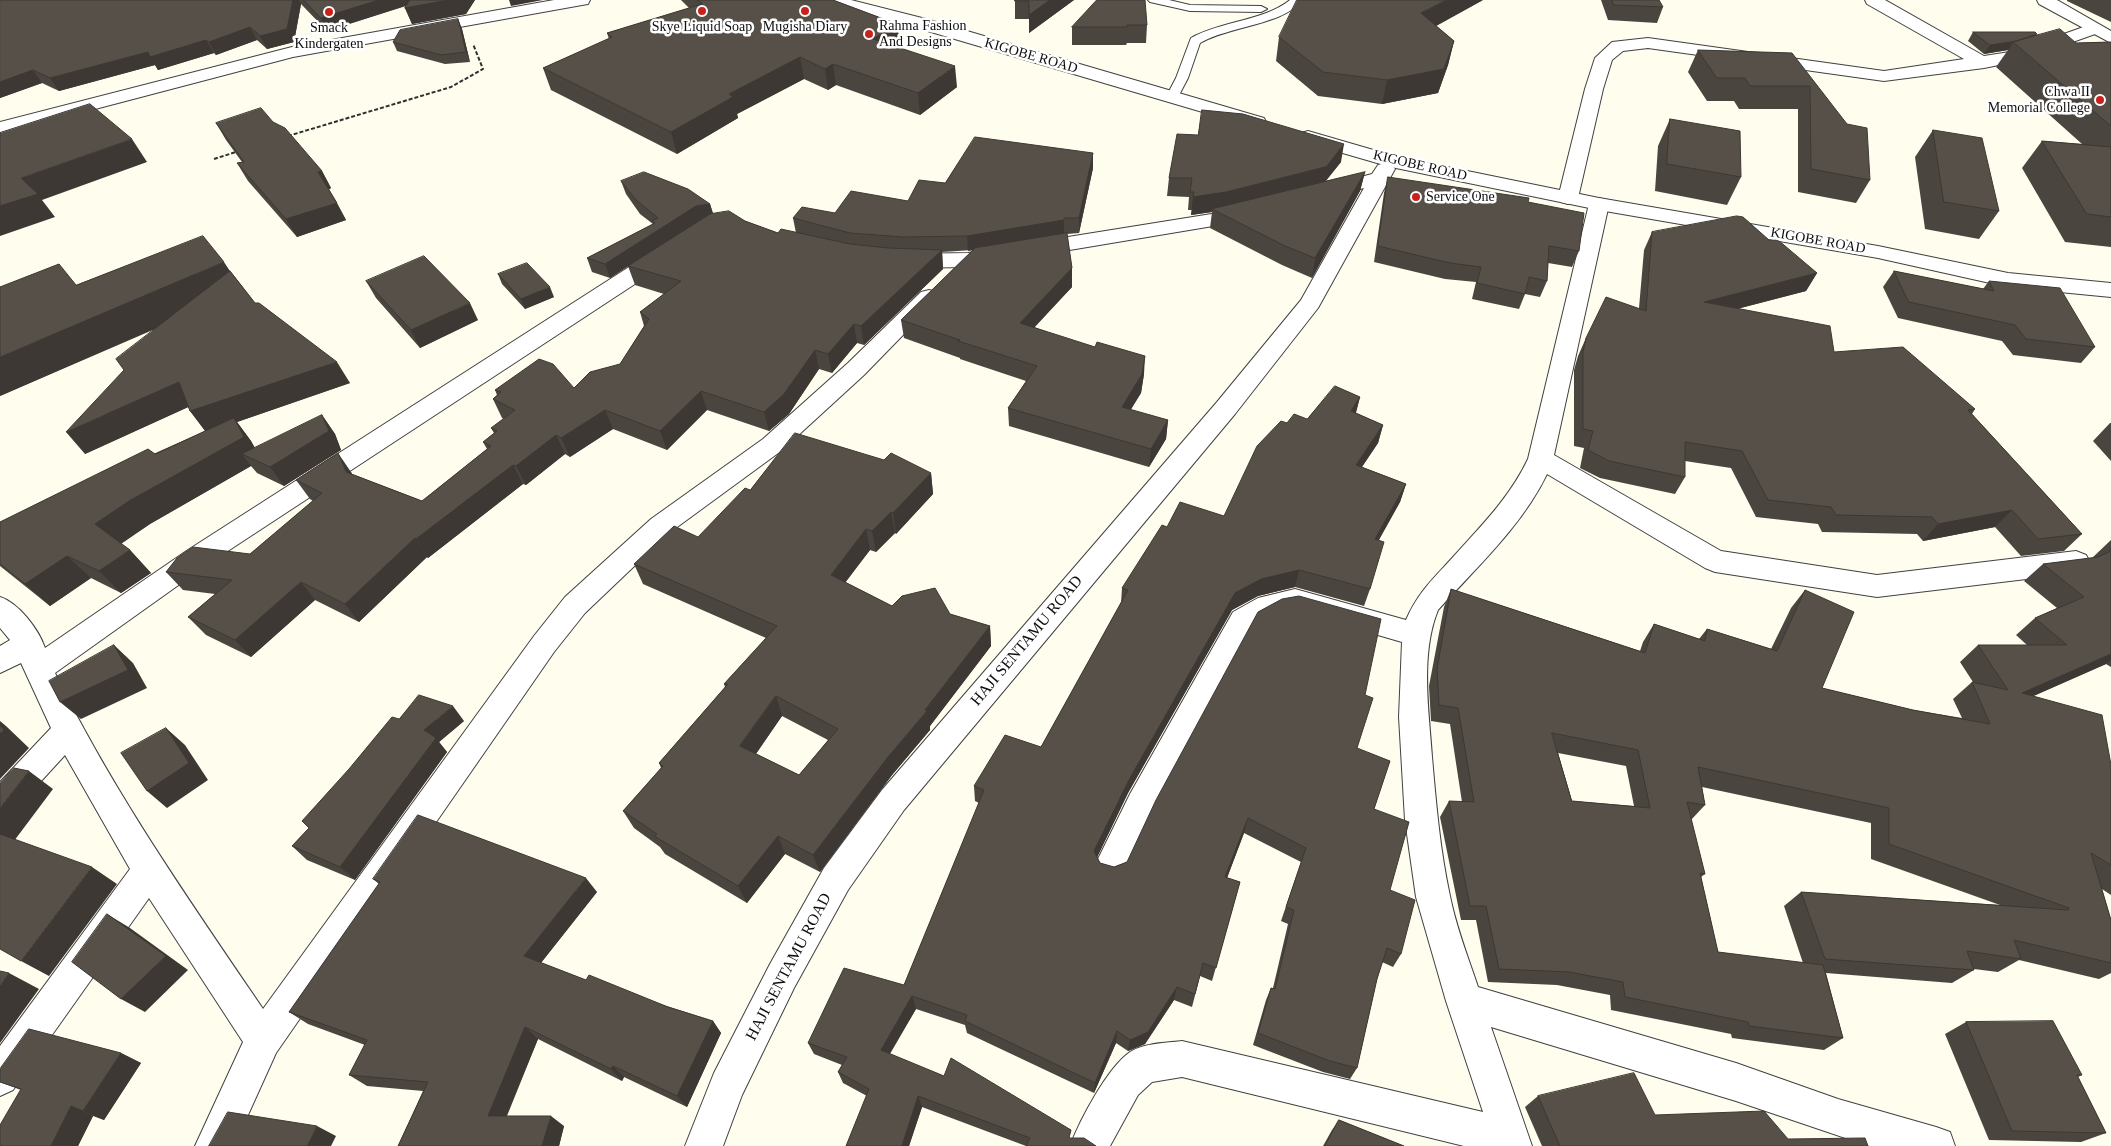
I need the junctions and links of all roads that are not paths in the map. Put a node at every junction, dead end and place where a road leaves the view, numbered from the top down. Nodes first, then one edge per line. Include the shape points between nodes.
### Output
1 (582, 0) edge
2 (831, 0) edge
3 (1154, 0) edge
4 (1297, 0) edge
5 (1873, 0) edge
6 (2045, 0) edge
7 (1177, 7) junction
8 (1288, 8) junction
9 (2092, 29) junction
10 (2111, 38) edge
11 (1195, 41) junction
12 (1984, 63) junction
13 (1172, 97) junction
14 (0, 128) edge
15 (1385, 170) junction
16 (1302, 198) edge
17 (1568, 198) junction
18 (1599, 204) junction
19 (1273, 205) edge
20 (678, 244) edge
21 (888, 259) edge
22 (968, 260) junction
23 (2111, 290) edge
24 (1540, 459) junction
25 (2078, 562) edge
26 (0, 608) edge
27 (1417, 635) junction
28 (33, 656) junction
29 (0, 661) edge
30 (68, 731) junction
31 (0, 804) edge
32 (1112, 864) edge
33 (149, 870) junction
34 (1464, 1001) junction
35 (264, 1040) junction
36 (0, 1077) edge
37 (1512, 1142) edge
38 (214, 1146) edge
39 (704, 1146) edge
40 (1089, 1146) edge
41 (1936, 1146) edge

1 - 14 street via 292,52
2 - 13 street, KIGOBE ROAD
3 - 7 lane
4 - 8 lane
5 - 12 street
6 - 9 street
7 - 8 lane
7 - 11 lane via 1193,24
8 - 11 lane via 1215,29
9 - 10 street
9 - 12 street via 2019,56
11 - 13 lane
12 - 17 street via 1884,76 1648,43 1618,46 1604,58 1601,66
13 - 15 street, KIGOBE ROAD via 1282,129
15 - 16 street
15 - 17 street, KIGOBE ROAD
15 - 39 street, HAJI SENTAMU ROAD via 1310,303 1226,408 893,800 836,879 782,976 727,1086
17 - 18 street, KIGOBE ROAD
18 - 23 street, KIGOBE ROAD via 1878,252 2008,280
18 - 24 street
19 - 22 street via 1225,218
20 - 28 street via 198,557
21 - 22 street
22 - 35 street via 856,370 772,444 660,526 575,605 544,644
24 - 25 street via 1715,561 1877,586
24 - 27 street via 1526,490 1427,604
26 - 28 street
27 - 32 street via 1295,600 1276,601 1243,620 1141,804
27 - 34 street via 1414,718 1421,820 1433,896
28 - 29 street
28 - 30 street
30 - 31 street
30 - 33 street
33 - 35 street
33 - 36 street
34 - 37 street
34 - 41 street via 1609,1042 1838,1118
35 - 38 street
37 - 40 street via 1182,1059 1143,1065 1125,1082

